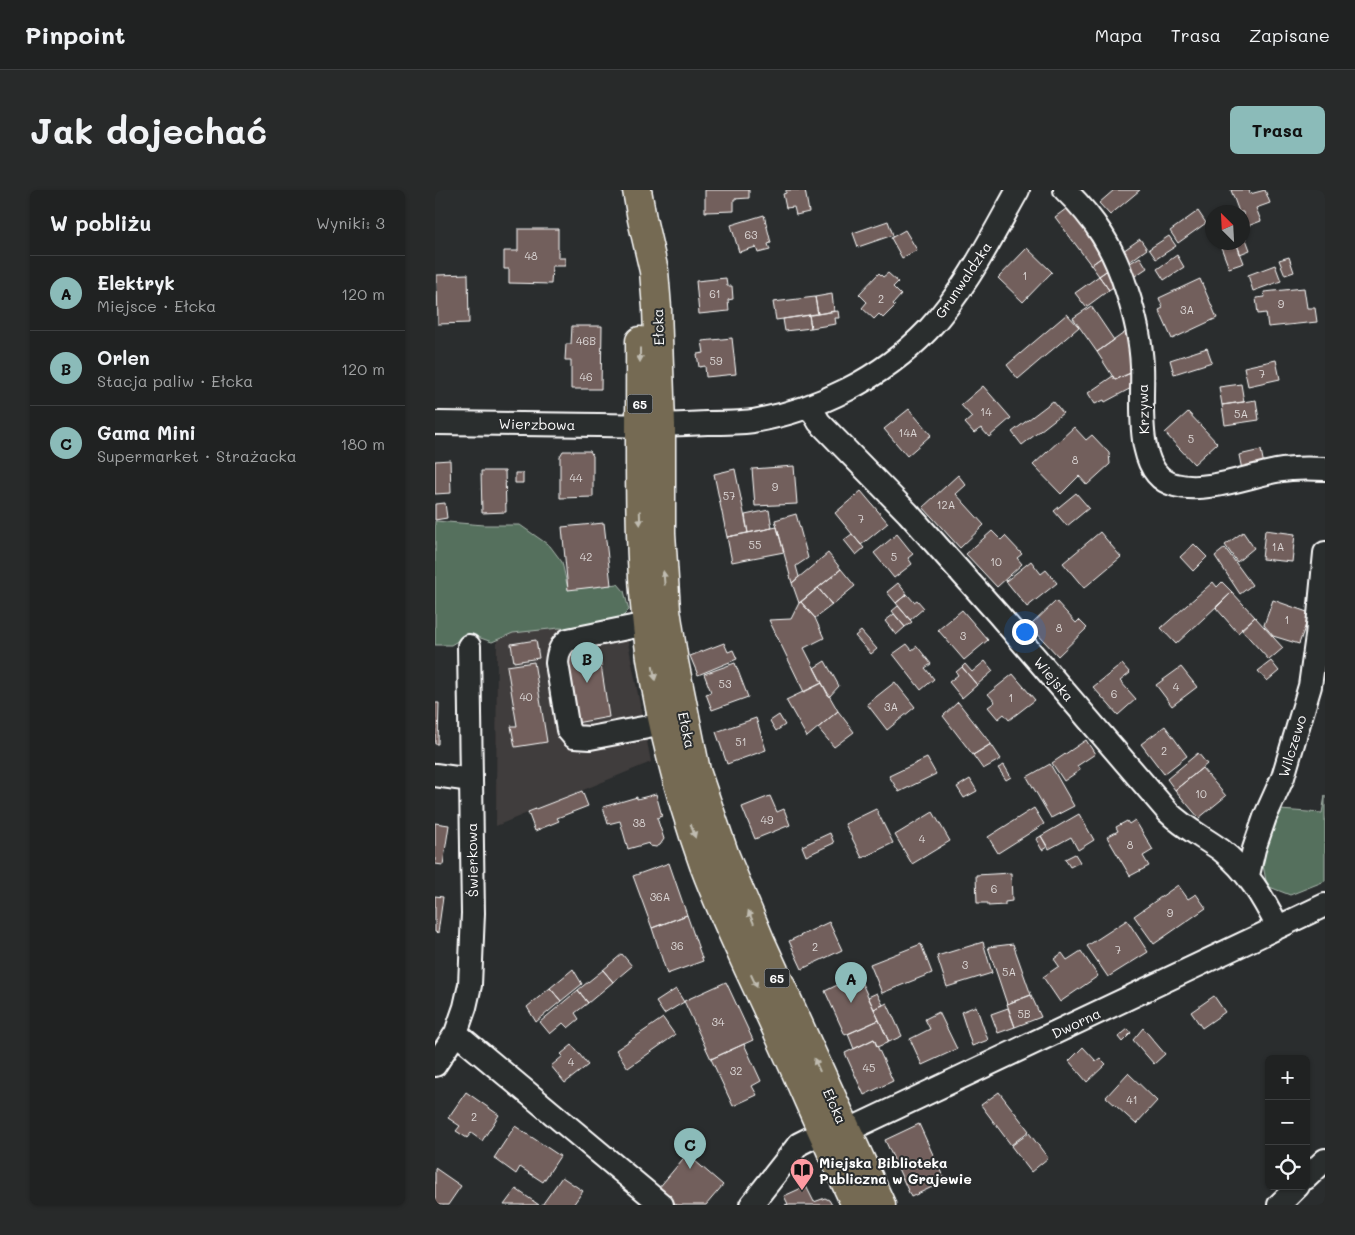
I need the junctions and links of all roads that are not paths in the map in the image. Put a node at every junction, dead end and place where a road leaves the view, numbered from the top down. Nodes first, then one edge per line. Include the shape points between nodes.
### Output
1 (637, 190) edge
2 (1018, 190) edge
3 (1065, 190) edge
4 (810, 406) junction
5 (435, 423) edge
6 (650, 426) junction
7 (1325, 469) edge
8 (1325, 553) edge
9 (658, 624) junction
10 (469, 646) dead end
11 (664, 724) junction
12 (435, 776) edge
13 (471, 780) junction
14 (1248, 875) junction
15 (1325, 905) edge
16 (1278, 927) junction
17 (455, 1033) junction
18 (435, 1065) edge
19 (832, 1134) junction
20 (1325, 1160) edge
21 (1310, 1174) edge
22 (1294, 1190) edge
23 (661, 1205) edge
24 (751, 1205) edge
25 (856, 1205) edge
26 (881, 1205) edge
27 (1279, 1205) edge

1 - 6 main road, Ełcka / 65 via 654,271 657,308
2 - 4 street, Grunwaldzka via 976,265 927,330 875,374
3 - 7 street, Krzywa via 1097,225 1127,289 1142,365 1145,444 1156,472 1168,483 1185,487 1229,482 1278,471
4 - 6 street, Grunwaldzka via 751,421
4 - 14 street, Wiejska via 819,422 915,520 1168,812 1180,824 1221,850
5 - 6 street, Wierzbowa
6 - 9 main road, Ełcka / 65 via 661,533
8 - 14 street, Wilczewo via 1310,686
9 -> 11 main road, Ełcka / 65 via 651,659
9 - 11 street via 568,640 558,653 557,663 568,730 574,737 590,738
19 -> 9 main road, Ełcka / 65 via 710,814 696,771 673,662
10 - 13 street, Świerkowa
11 -> 19 main road, Ełcka / 65 via 676,776 705,866 739,948
12 - 13 street
13 - 17 street, Świerkowa via 473,913 470,985
14 - 16 street, Wiejska
15 - 16 street, Dworna
16 - 19 street, Dworna
17 - 18 street, Świerkowa
17 - 23 street
19 - 24 street, Dworna via 799,1144
19 - 25 main road, Ełcka / 65
19 - 26 main road, Ełcka / 65
20 - 21 street
22 - 27 street

